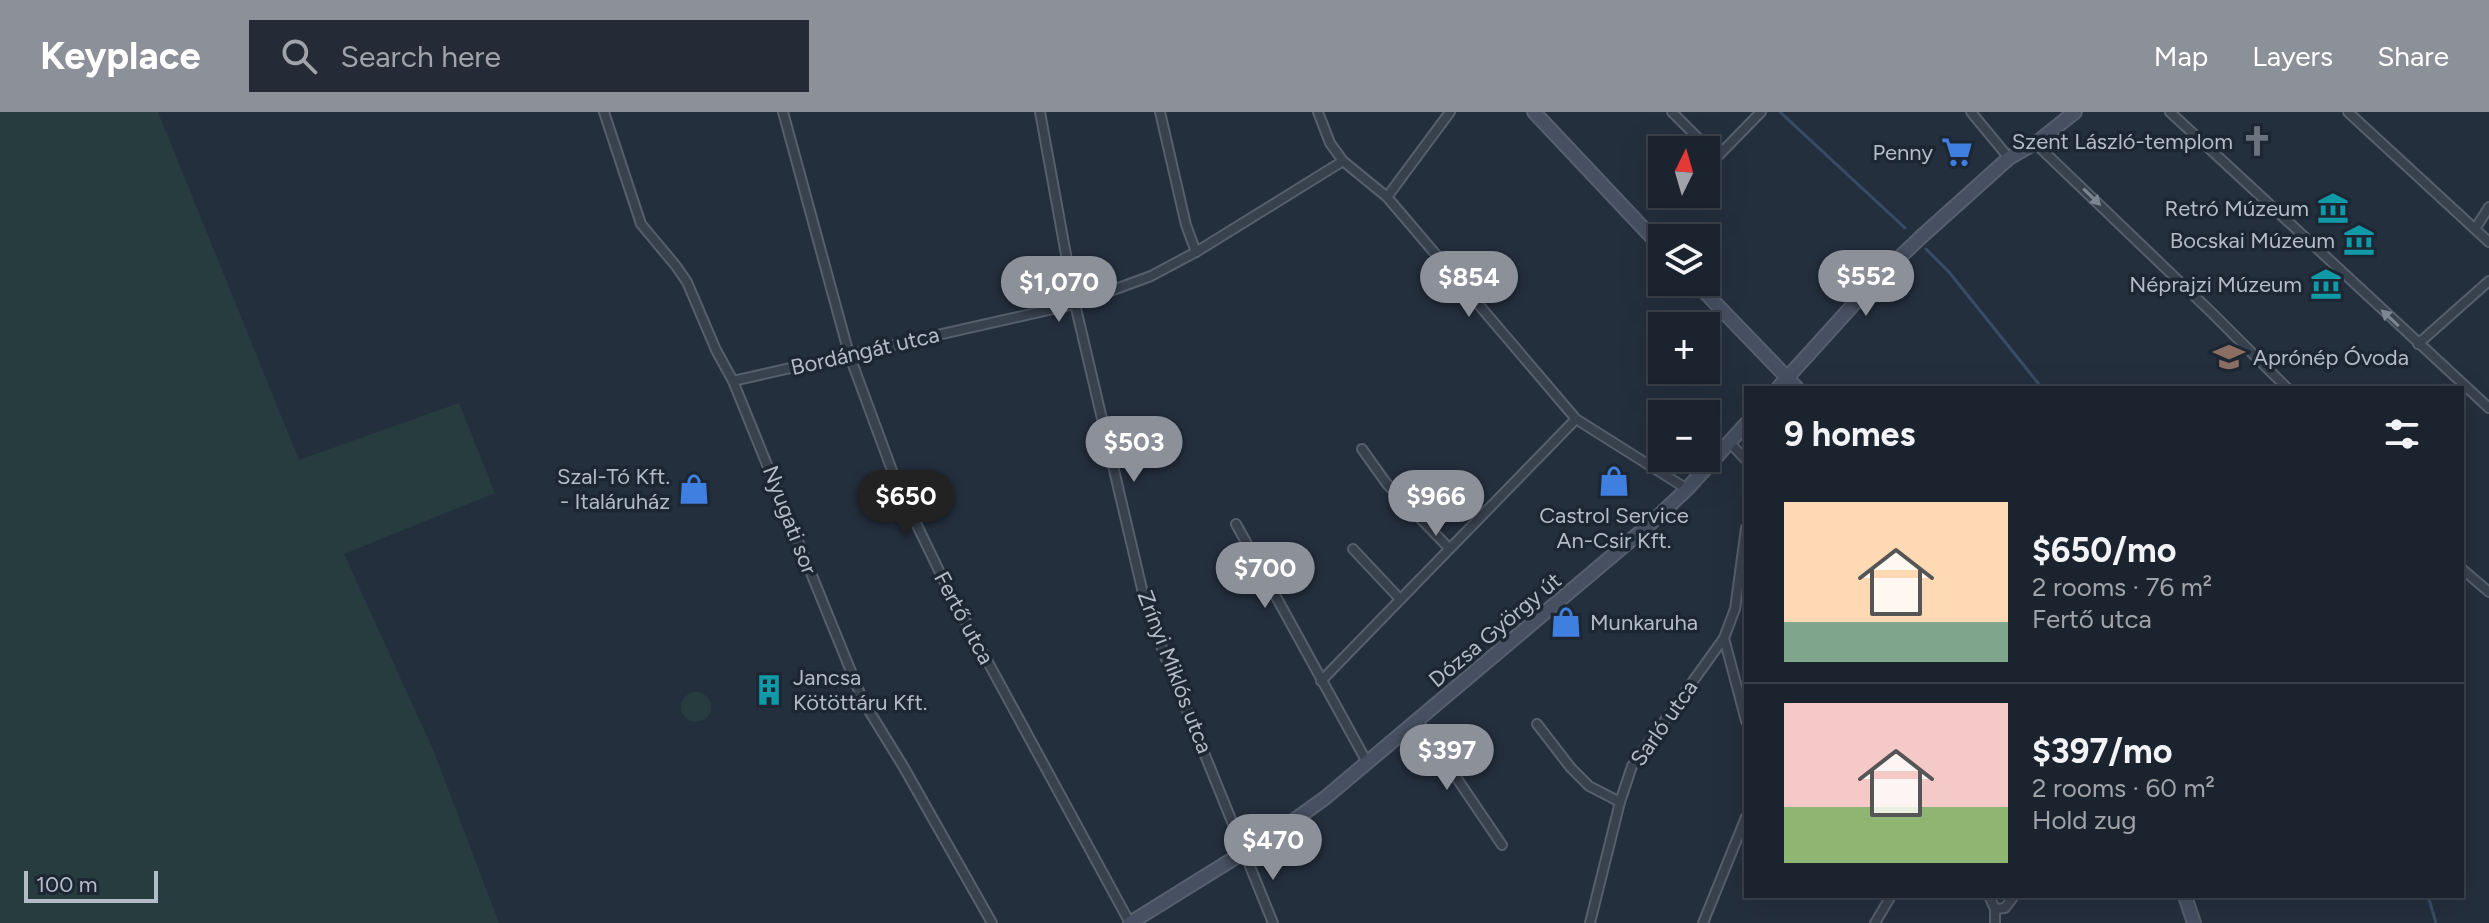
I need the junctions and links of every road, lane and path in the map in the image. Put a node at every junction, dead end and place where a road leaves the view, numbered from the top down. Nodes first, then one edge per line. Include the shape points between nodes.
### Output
1 (604, 112) edge
2 (783, 112) edge
3 (1040, 112) edge
4 (1160, 112) edge
5 (1318, 112) edge
6 (1450, 112) edge
7 (1534, 112) edge
8 (1672, 112) edge
9 (1761, 112) edge
10 (1971, 112) edge
11 (2075, 112) edge
12 (2170, 112) edge
13 (2348, 112) edge
14 (2038, 142) junction
15 (2009, 158) junction
16 (1343, 161) junction
17 (1387, 197) junction
18 (2489, 207) edge
19 (2475, 229) junction
20 (1648, 233) edge
21 (2489, 242) edge
22 (1196, 252) junction
23 (2489, 281) edge
24 (1709, 296) edge
25 (1075, 304) junction
26 (2418, 344) junction
27 (849, 354) junction
28 (1788, 377) junction
29 (733, 381) junction
30 (2458, 385) edge
31 (1780, 386) edge
32 (1795, 386) edge
33 (2285, 386) edge
34 (2464, 389) edge
35 (2489, 408) edge
36 (1576, 419) junction
37 (1744, 426) edge
38 (1729, 442) junction
39 (1362, 449) dead end
40 (1744, 458) edge
41 (1687, 489) junction
42 (1236, 524) dead end
43 (1744, 543) edge
44 (1449, 548) junction
45 (1353, 549) dead end
46 (2464, 571) edge
47 (2489, 592) edge
48 (1400, 599) junction
49 (1724, 638) junction
50 (1321, 681) junction
51 (1744, 713) edge
52 (1418, 721) junction
53 (1537, 724) dead end
54 (1368, 764) junction
55 (1620, 802) junction
56 (1744, 822) edge
57 (1502, 845) dead end
58 (1246, 851) junction
59 (1890, 898) edge
60 (1990, 898) edge
61 (2012, 898) edge
62 (2186, 898) edge
63 (1995, 909) junction
64 (992, 923) edge
65 (1130, 923) edge
66 (1273, 923) edge
67 (1590, 923) edge
68 (1703, 923) edge
69 (1875, 923) edge
70 (1995, 923) edge
71 (2194, 923) edge

1 - 29 street, Nyugati sor via 641,224 687,282
2 - 27 street, Fertő utca
3 - 25 street, Zrínyi Miklós utca
4 - 22 street
5 - 16 street
6 - 17 street
7 - 20 main road
8 - 9 street via 1717,157
10 - 15 street
11 - 14 main road
26 -> 12 street
13 - 19 street
14 - 15 main road
14 -> 33 street
15 - 28 main road via 1873,283
16 - 17 street
16 - 22 street, Bordángát utca
17 - 36 street
18 - 19 street
19 - 21 street
22 - 25 street, Bordángát utca via 1151,276
23 - 26 street
24 - 28 main road
25 - 27 street, Bordángát utca
25 - 58 street, Zrínyi Miklós utca via 1150,612
26 - 30 street
27 - 29 street, Bordángát utca
27 - 65 street, Fertő utca via 897,484 940,572
28 - 31 main road
28 - 32 main road
29 - 64 street, Nyugati sor via 863,701
34 - 35 street
36 - 41 street
36 - 44 street
37 - 38 main road, Dózsa György út
38 - 40 street
38 - 41 main road, Dózsa György út
39 - 44 street via 1387,484
41 - 52 main road, Dózsa György út
42 - 50 street
43 - 49 street, Sarló utca via 1735,609
44 - 48 street
45 - 48 street
46 - 47 street
48 - 50 street
49 - 51 street
49 - 55 street, Sarló utca via 1632,766
50 - 54 street
52 - 54 main road, Dózsa György út
52 - 57 street
53 - 55 street via 1589,786
54 - 58 main road, Dózsa György út
55 - 67 street, Sarló utca
56 - 68 street
58 - 65 main road, Dózsa György út
58 - 66 street, Zrínyi Miklós utca
59 - 69 street
60 - 63 street
61 - 63 street via 2005,908
62 - 71 main road
63 - 70 street

